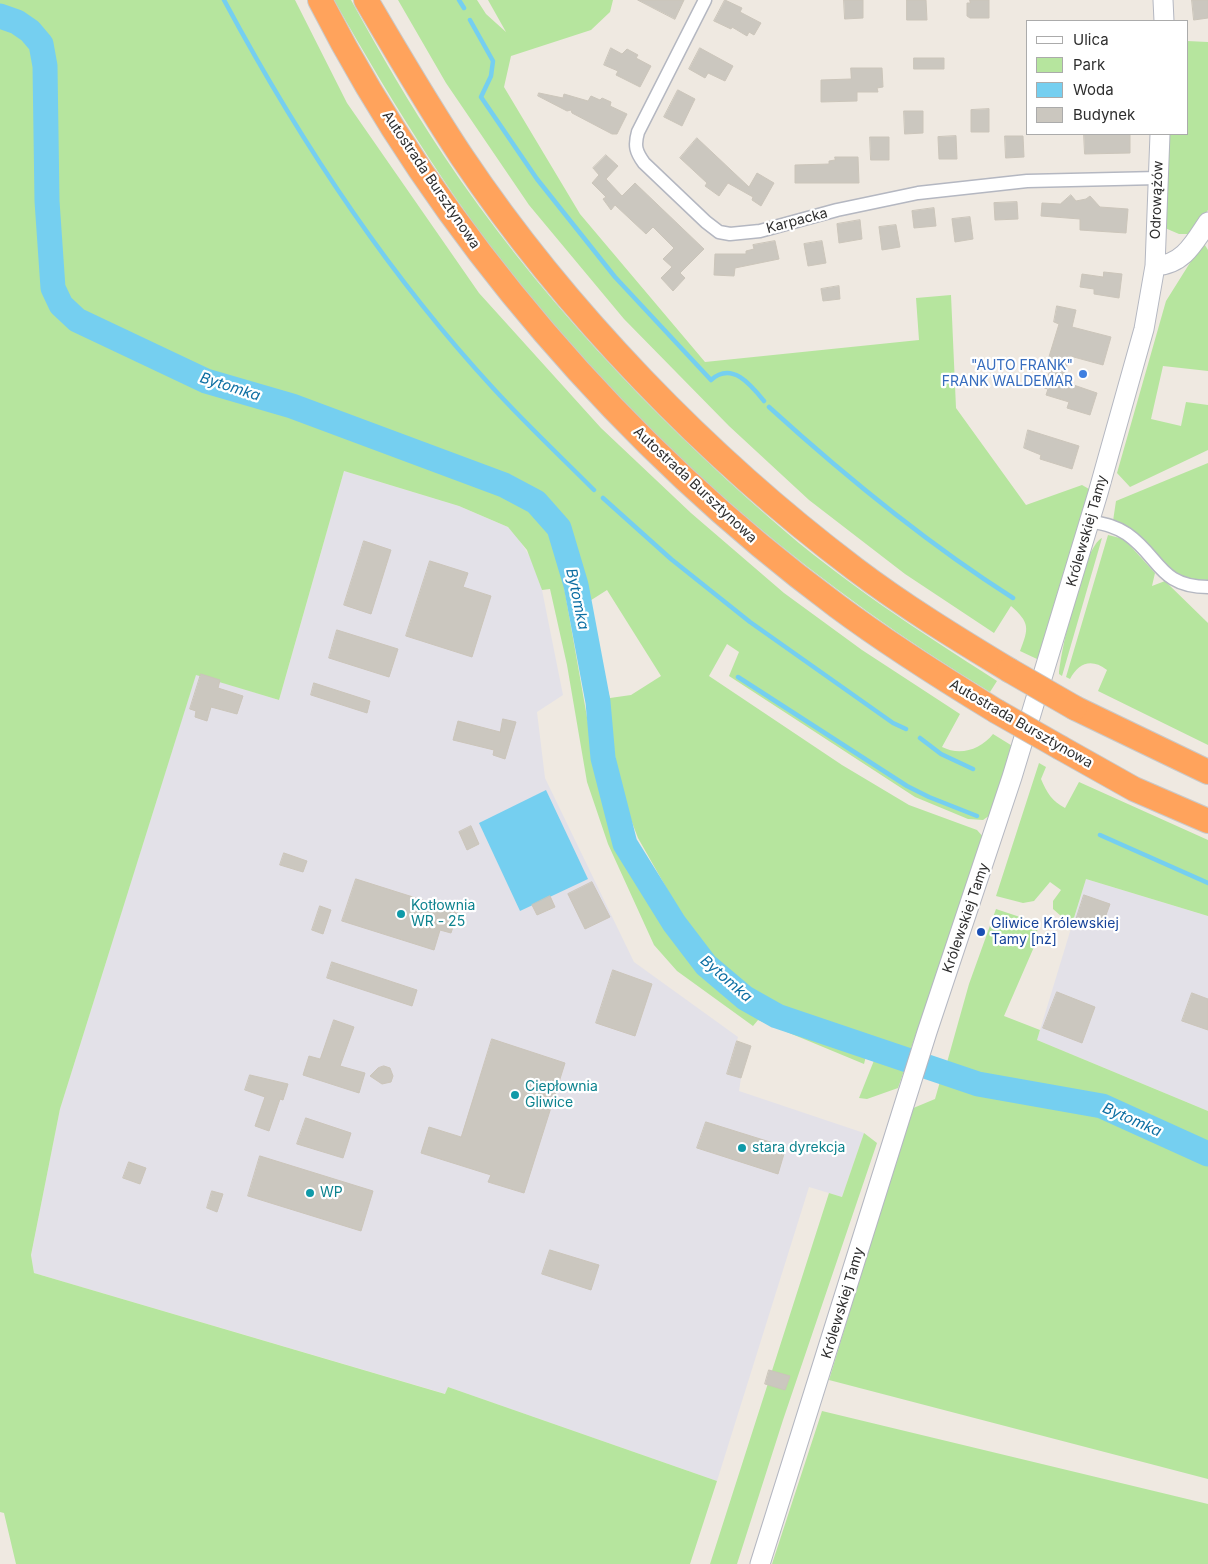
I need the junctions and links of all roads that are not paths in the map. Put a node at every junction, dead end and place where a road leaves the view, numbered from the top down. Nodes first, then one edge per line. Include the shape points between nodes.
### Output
1 (320, 0) edge
2 (366, 0) edge
3 (705, 0) edge
4 (1163, 0) edge
5 (1164, 20) edge
6 (1160, 135) edge
7 (1158, 178) junction
8 (1208, 222) edge
9 (1155, 266) junction
10 (1090, 521) junction
11 (1208, 586) edge
12 (1208, 772) edge
13 (1208, 821) edge
14 (760, 1564) edge

1 - 13 highway, Autostrada Bursztynowa, bridge via 380,106 490,266 627,422 692,486 837,606 920,664 1134,789
2 - 12 highway, bridge via 464,159 526,244 583,314 650,387 722,457 821,542 932,623 1075,708
3 - 7 street, Karpacka via 634,144 644,163 719,232 744,234 872,202 944,189 1027,181
4 - 5 street
6 - 7 street, Odrowążów
7 - 9 street, Odrowążów
8 - 9 street via 1183,256 1164,266
9 - 10 street, Królewskiej Tamy via 1144,329
10 - 11 street via 1114,526 1128,535 1170,578 1186,585
10 - 14 street, Królewskiej Tamy via 1001,814 927,1032

